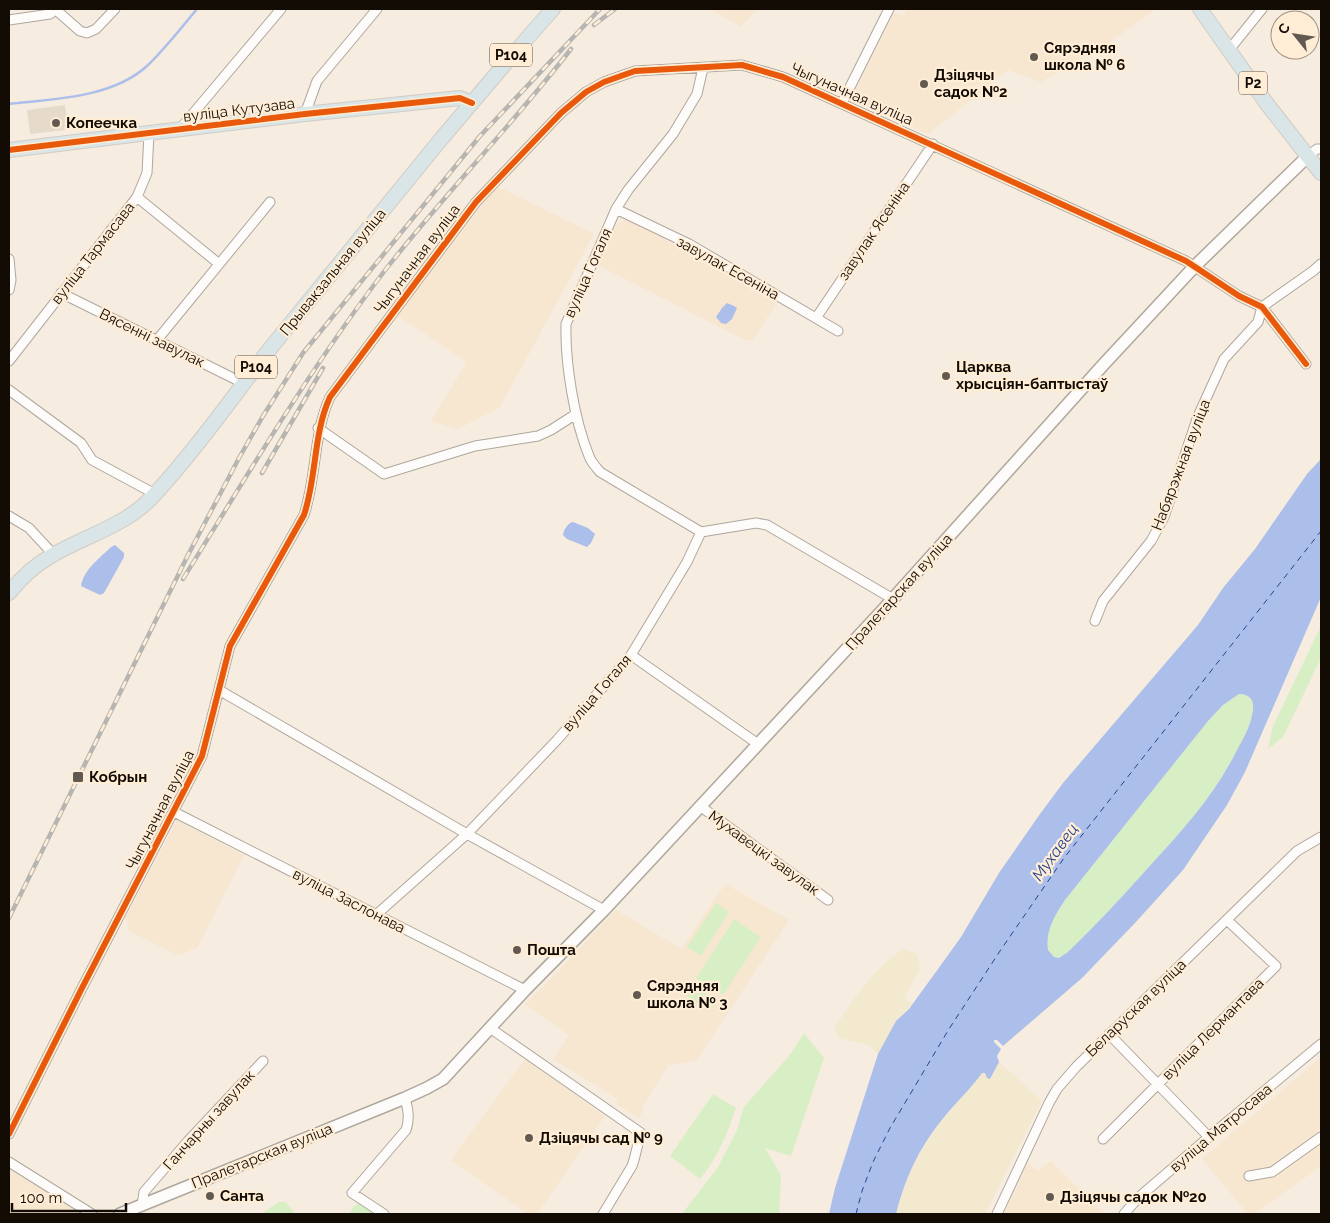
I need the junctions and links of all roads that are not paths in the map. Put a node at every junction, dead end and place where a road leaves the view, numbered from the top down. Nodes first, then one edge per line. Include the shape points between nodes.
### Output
1 (56, 9) edge
2 (115, 9) edge
3 (281, 9) edge
4 (377, 9) edge
5 (553, 9) edge
6 (889, 9) edge
7 (1200, 9) edge
8 (1262, 9) edge
9 (9, 20) edge
10 (1229, 50) junction
11 (704, 68) junction
12 (472, 103) junction
13 (842, 103) junction
14 (305, 114) junction
15 (180, 130) junction
16 (150, 134) junction
17 (933, 144) junction
18 (1321, 149) edge
19 (9, 150) edge
20 (1308, 156) junction
21 (1321, 173) edge
22 (137, 197) junction
23 (270, 202) dead end
24 (616, 208) junction
25 (9, 259) edge
26 (218, 263) junction
27 (1321, 264) edge
28 (1195, 266) junction
29 (9, 290) edge
30 (61, 293) junction
31 (1262, 307) junction
32 (816, 318) junction
33 (838, 332) dead end
34 (157, 340) junction
35 (9, 361) edge
36 (1306, 364) dead end
37 (243, 383) junction
38 (9, 390) edge
39 (576, 414) junction
40 (318, 428) junction
41 (155, 494) junction
42 (9, 516) edge
43 (700, 532) junction
44 (53, 554) junction
45 (9, 593) edge
46 (893, 599) junction
47 (1095, 621) dead end
48 (632, 655) junction
49 (219, 690) junction
50 (758, 744) junction
51 (700, 806) junction
52 (174, 812) junction
53 (467, 834) junction
54 (1321, 837) edge
55 (828, 900) dead end
56 (604, 910) junction
57 (377, 914) junction
58 (1227, 920) junction
59 (525, 990) junction
60 (490, 1028) junction
61 (1109, 1034) junction
62 (1321, 1044) edge
63 (263, 1061) dead end
64 (1158, 1084) junction
65 (405, 1098) junction
66 (9, 1134) edge
67 (1209, 1137) junction
68 (1321, 1137) edge
69 (1103, 1139) dead end
70 (9, 1162) edge
71 (1249, 1176) dead end
72 (142, 1205) junction
73 (92, 1214) edge
74 (120, 1214) edge
75 (384, 1214) edge
76 (604, 1214) edge
77 (997, 1214) edge
78 (1124, 1214) edge

1 - 2 street via 80,31 87,33 96,29
1 - 9 street via 50,14
3 - 15 street
4 - 14 street via 317,81
5 - 12 main road, Прывакзальная вуліца / Р104
6 - 13 street
7 - 10 main road, Р2
8 - 10 street
10 - 20 main road, Р2
11 - 13 street, Чыгуначная вуліца via 742,65 783,77
11 - 24 street, вуліца Гогаля via 698,94 673,134
11 - 40 street, Чыгуначная вуліца via 635,71 586,92 561,113 476,202 330,397
12 - 14 main road, вуліца Кутузава via 460,98
12 - 37 main road, Прывакзальная вуліца / Р104
13 - 17 street, Чыгуначная вуліца
14 - 15 main road, вуліца Кутузава
15 - 16 main road, вуліца Кутузава
16 - 19 main road, вуліца Кутузава
16 - 22 street, вуліца Тармасава via 147,173
17 - 28 street, Чыгуначная вуліца
17 - 32 street, завулак Ясеніна
18 - 20 street
20 - 21 main road, Р2
20 - 28 main road, Пралетарская вуліца
22 - 26 street
22 - 30 street, вуліца Тармасава
23 - 26 street
24 - 32 street, завулак Есеніна via 689,244
24 - 39 street, вуліца Гогаля via 566,324 565,344
25 - 29 street
26 - 34 street
27 - 31 street
28 - 31 street, Чыгуначная вуліца via 1239,296
28 - 46 main road, Пралетарская вуліца
30 - 34 street, Вясенні завулак
30 - 35 street, вуліца Тармасава
31 - 36 street
31 - 47 street, Набярэжная вуліца via 1258,322 1224,359 1198,416 1164,517 1151,541 1103,601
32 - 33 street, завулак Есеніна
34 - 37 street, Вясенні завулак
37 - 41 main road, Прывакзальная вуліца / Р104
38 - 41 street via 81,443 92,460
39 - 40 street via 538,436 475,446 384,474
39 - 43 street, вуліца Гогаля via 589,458 600,472
40 - 49 street, Чыгуначная вуліца via 304,515 230,646
41 - 44 main road, Прывакзальная вуліца / Р104 via 143,507 120,522
42 - 44 street via 29,528
43 - 46 street via 756,523 767,525
43 - 48 street, вуліца Гогаля via 687,562
44 - 45 main road, Прывакзальная вуліца / Р104 via 28,572
46 - 50 main road, Пралетарская вуліца
48 - 50 street
48 - 53 street, вуліца Гогаля
49 - 52 street, Чыгуначная вуліца via 202,756
49 - 53 street
50 - 51 main road, Пралетарская вуліца
51 - 55 street, Мухавецкі завулак
51 - 56 main road, Пралетарская вуліца
52 - 57 street, вуліца Заслонава
52 - 66 street, Чыгуначная вуліца
53 - 56 street
53 - 57 street, вуліца Гогаля
54 - 58 street, Беларуская вуліца via 1297,851
56 - 59 main road, Пралетарская вуліца
57 - 59 street, вуліца Заслонава
58 - 61 street, Беларуская вуліца
58 - 64 street, вуліца Лермантава via 1276,966
59 - 60 main road, Пралетарская вуліца
60 - 65 main road, Пралетарская вуліца via 443,1078
60 - 76 street via 641,1133 632,1166
61 - 64 street
61 - 77 street, Беларуская вуліца via 1057,1089
62 - 67 street, вуліца Матросава
63 - 72 street, Ганчарны завулак via 144,1192
64 - 67 street
64 - 69 street, вуліца Лермантава
65 - 72 main road, Пралетарская вуліца
65 - 75 street via 409,1123 406,1130 352,1193
67 - 78 street, вуліца Матросава
68 - 71 street via 1272,1172
70 - 73 street
72 - 74 main road, Пралетарская вуліца

